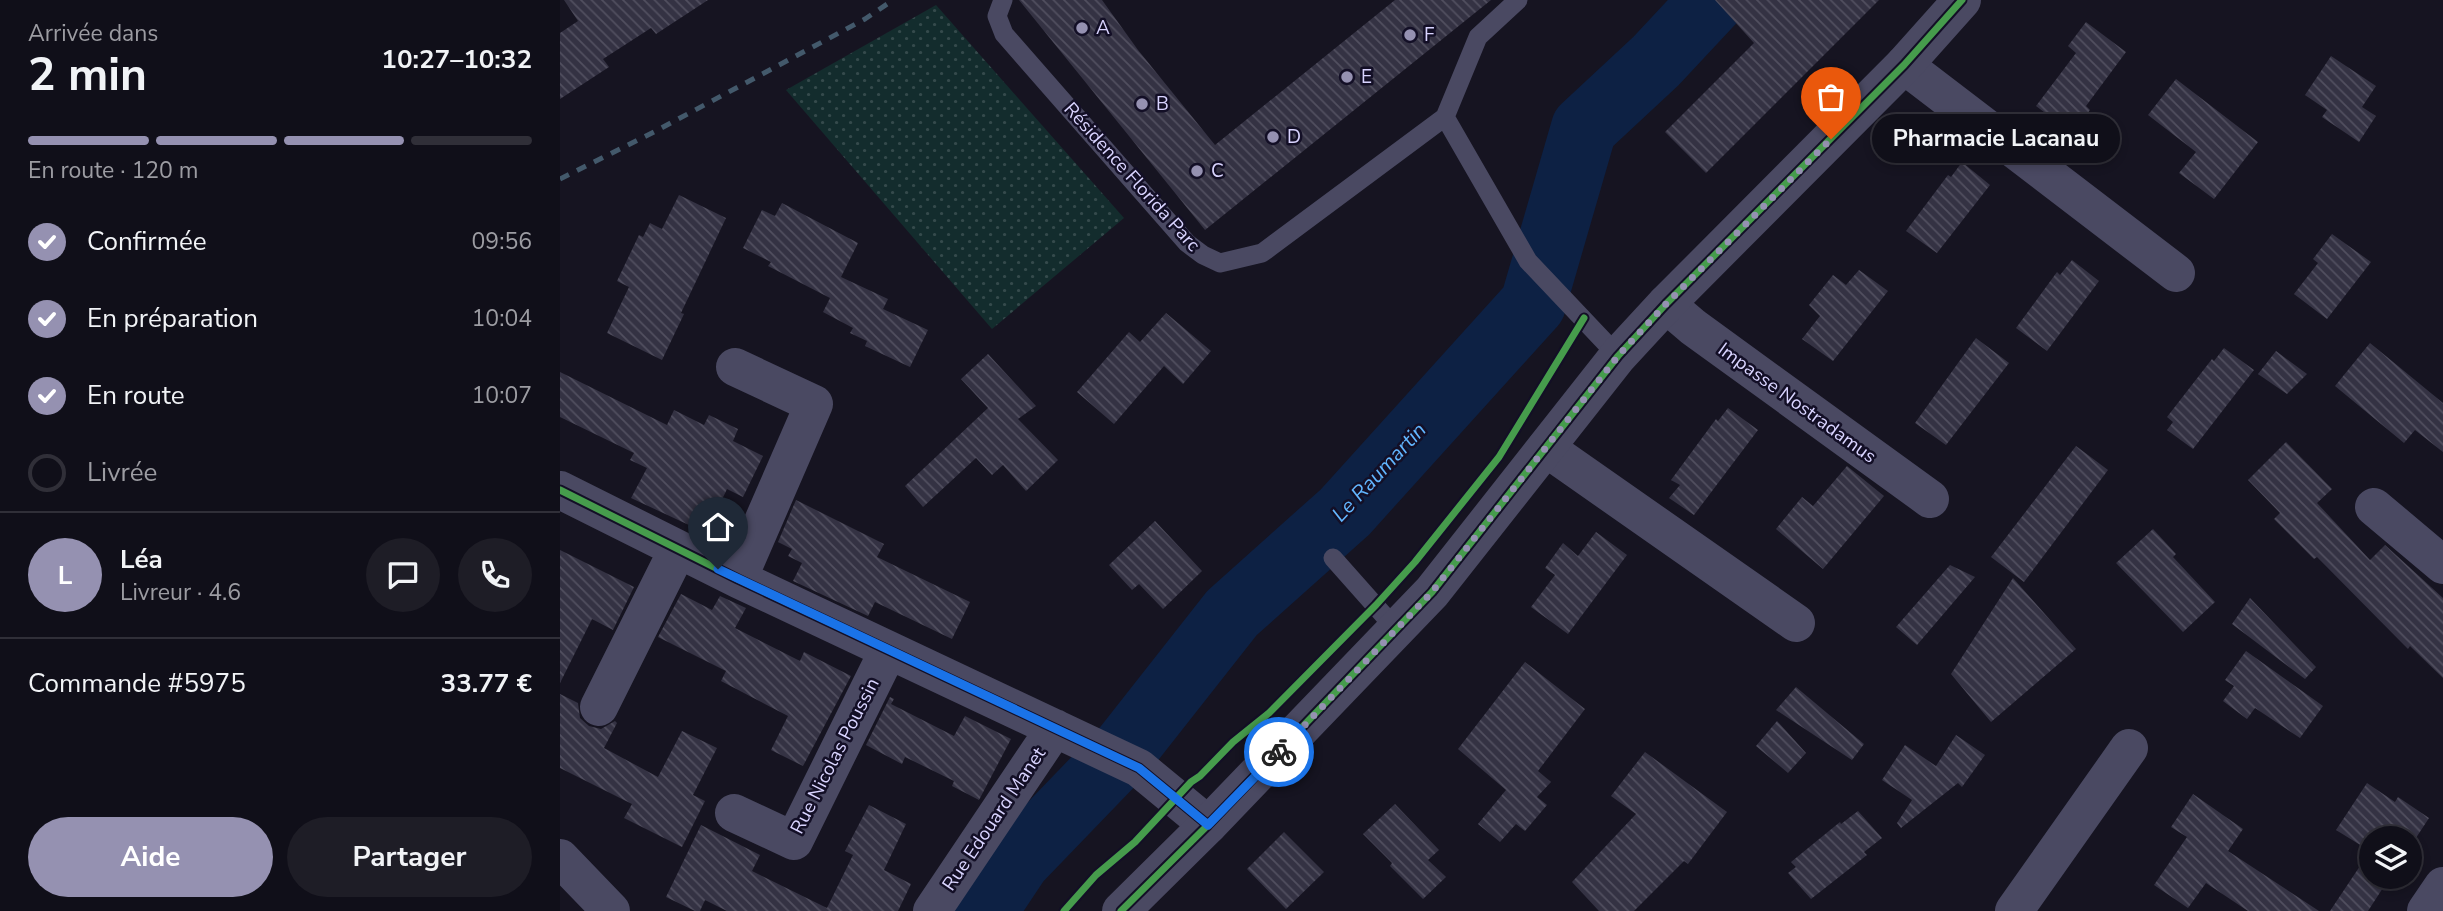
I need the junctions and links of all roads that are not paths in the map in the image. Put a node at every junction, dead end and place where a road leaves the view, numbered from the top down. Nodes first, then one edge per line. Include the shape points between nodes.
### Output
1 (1003, 0) edge
2 (1518, 0) edge
3 (1962, 0) edge
4 (1904, 65) junction
5 (1446, 117) junction
6 (2176, 273) dead end
7 (1666, 304) junction
8 (1618, 356) junction
9 (735, 366) dead end
10 (1546, 448) junction
11 (560, 490) edge
12 (1930, 499) dead end
13 (2374, 507) dead end
14 (678, 549) junction
15 (1333, 558) dead end
16 (2443, 565) edge
17 (738, 579) junction
18 (1796, 623) dead end
19 (1396, 629) junction
20 (888, 651) junction
21 (599, 707) dead end
22 (1055, 728) junction
23 (2129, 748) dead end
24 (734, 813) dead end
25 (1208, 825) junction
26 (560, 858) edge
27 (2443, 886) edge
28 (611, 911) edge
29 (932, 911) edge
30 (1121, 911) edge
31 (2014, 911) edge
32 (2426, 911) edge

1 - 5 lane, Résidence Florida Parc via 997,16 1004,34 1187,243 1220,263 1262,253
2 - 5 lane via 1478,37
3 - 4 street
4 - 6 street
4 - 7 street
5 - 8 lane via 1528,261
7 - 8 street
7 - 12 street, Impasse Nostradamus
8 - 10 street
9 - 17 street via 814,404
10 - 18 street
10 - 19 street via 1432,592
11 - 14 street
13 - 16 street
14 - 17 street
14 - 21 street
15 - 19 lane
17 - 20 street
19 - 25 street
20 - 22 street
20 - 24 street, Rue Nicolas Poussin via 794,841
22 - 25 street via 1139,768
22 - 29 street, Rue Edouard Manet
23 - 31 street
25 - 30 street
26 - 28 street
27 - 32 street

